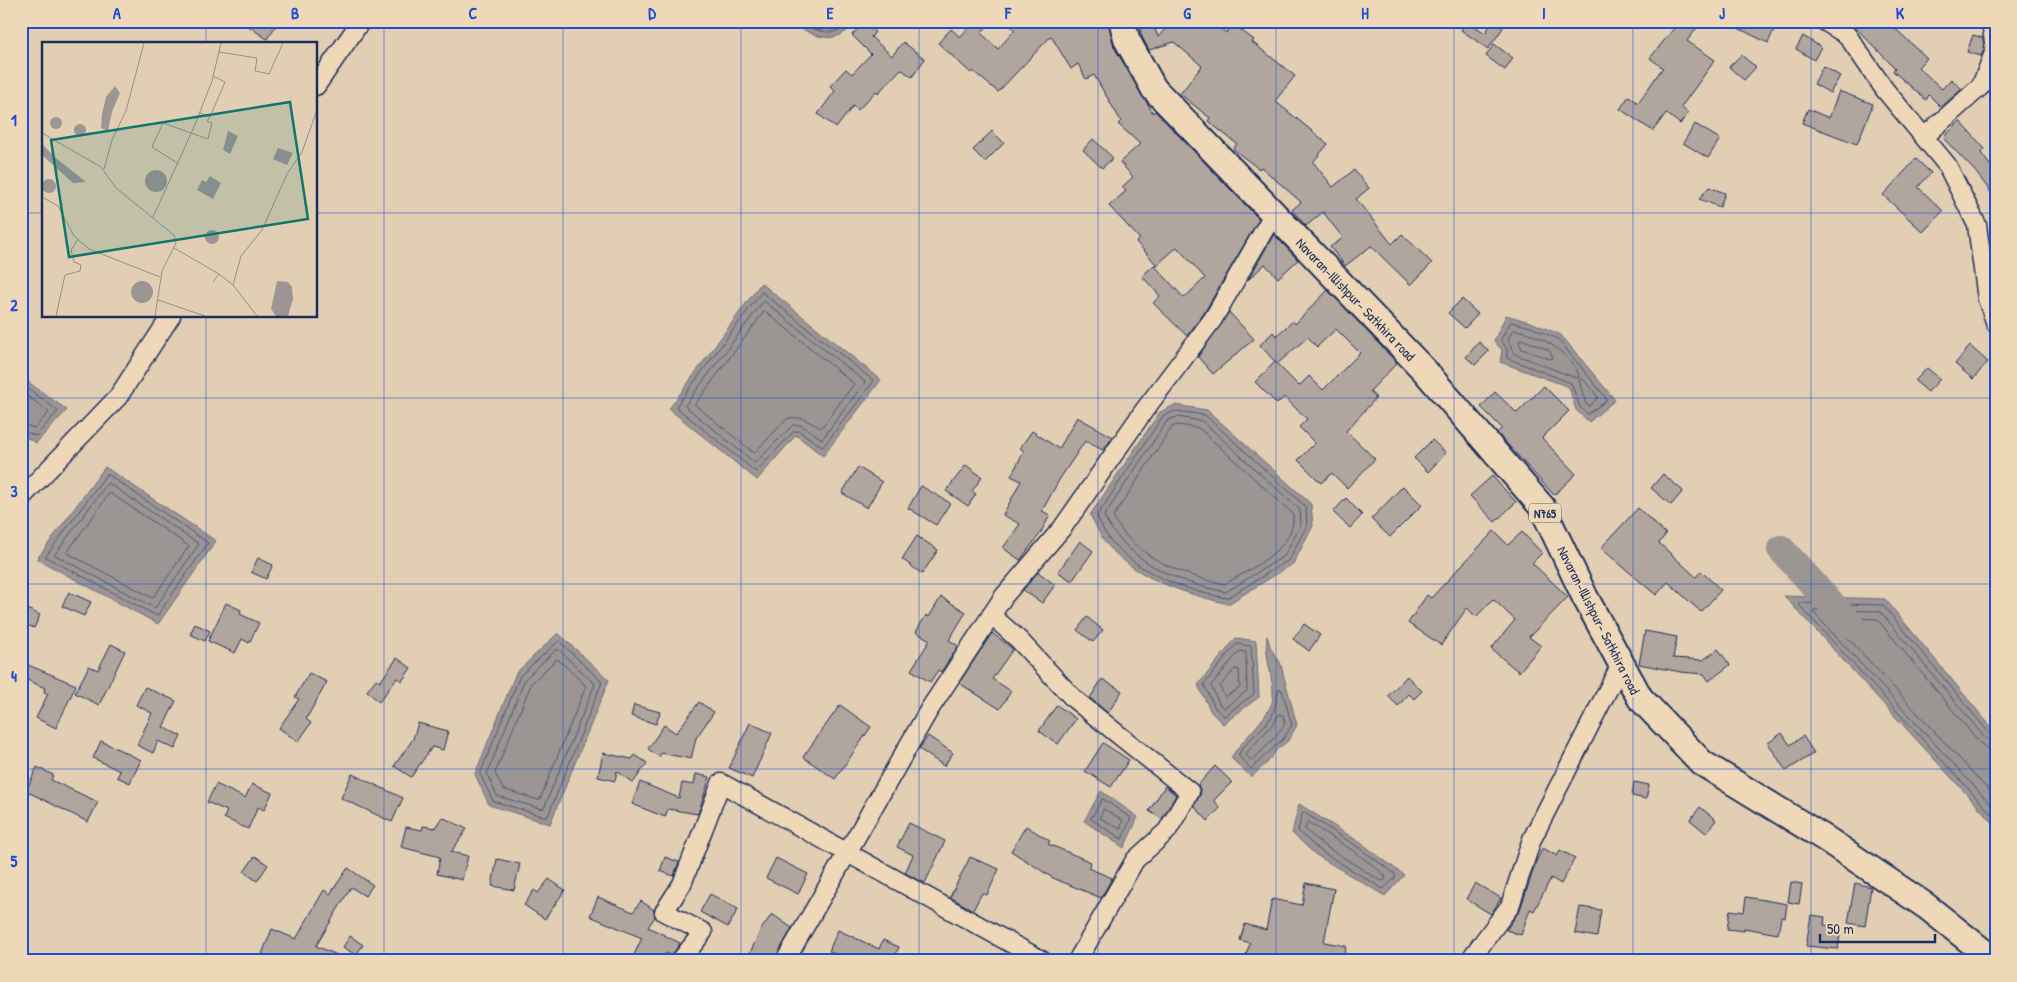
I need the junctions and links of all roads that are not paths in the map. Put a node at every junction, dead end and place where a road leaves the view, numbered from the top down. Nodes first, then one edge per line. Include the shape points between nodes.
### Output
1 (361, 21) edge
2 (1122, 21) edge
3 (1824, 21) edge
4 (1992, 21) edge
5 (318, 83) edge
6 (1924, 137) junction
7 (1274, 213) junction
8 (170, 318) edge
9 (1996, 324) edge
10 (21, 498) edge
11 (991, 615) junction
12 (1621, 664) junction
13 (846, 853) junction
14 (680, 961) edge
15 (785, 961) edge
16 (1043, 961) edge
17 (1078, 961) edge
18 (1469, 961) edge
19 (1995, 961) edge

1 - 5 street
2 - 7 highway, Navaran-Illishpur- Satkhira road / N765 via 1128,40 1154,89
3 - 6 street via 1847,36 1885,90
4 - 6 street via 1995,50 1981,86
6 - 9 street via 1947,165 1977,226 1987,299
7 - 11 street via 1213,319 1063,526
7 - 12 highway, Navaran-Illishpur- Satkhira road / N765 via 1425,371 1542,507
8 - 10 street via 118,397
11 - 13 street via 929,710
11 - 17 street via 1074,699 1190,792 1167,831 1135,860
12 - 18 street via 1532,839 1510,906
12 - 19 highway, Navaran-Illishpur- Satkhira road / N765 via 1640,698 1702,763 1926,906
13 - 14 street via 721,783 682,884 664,912 704,932
13 - 15 street
13 - 16 street

